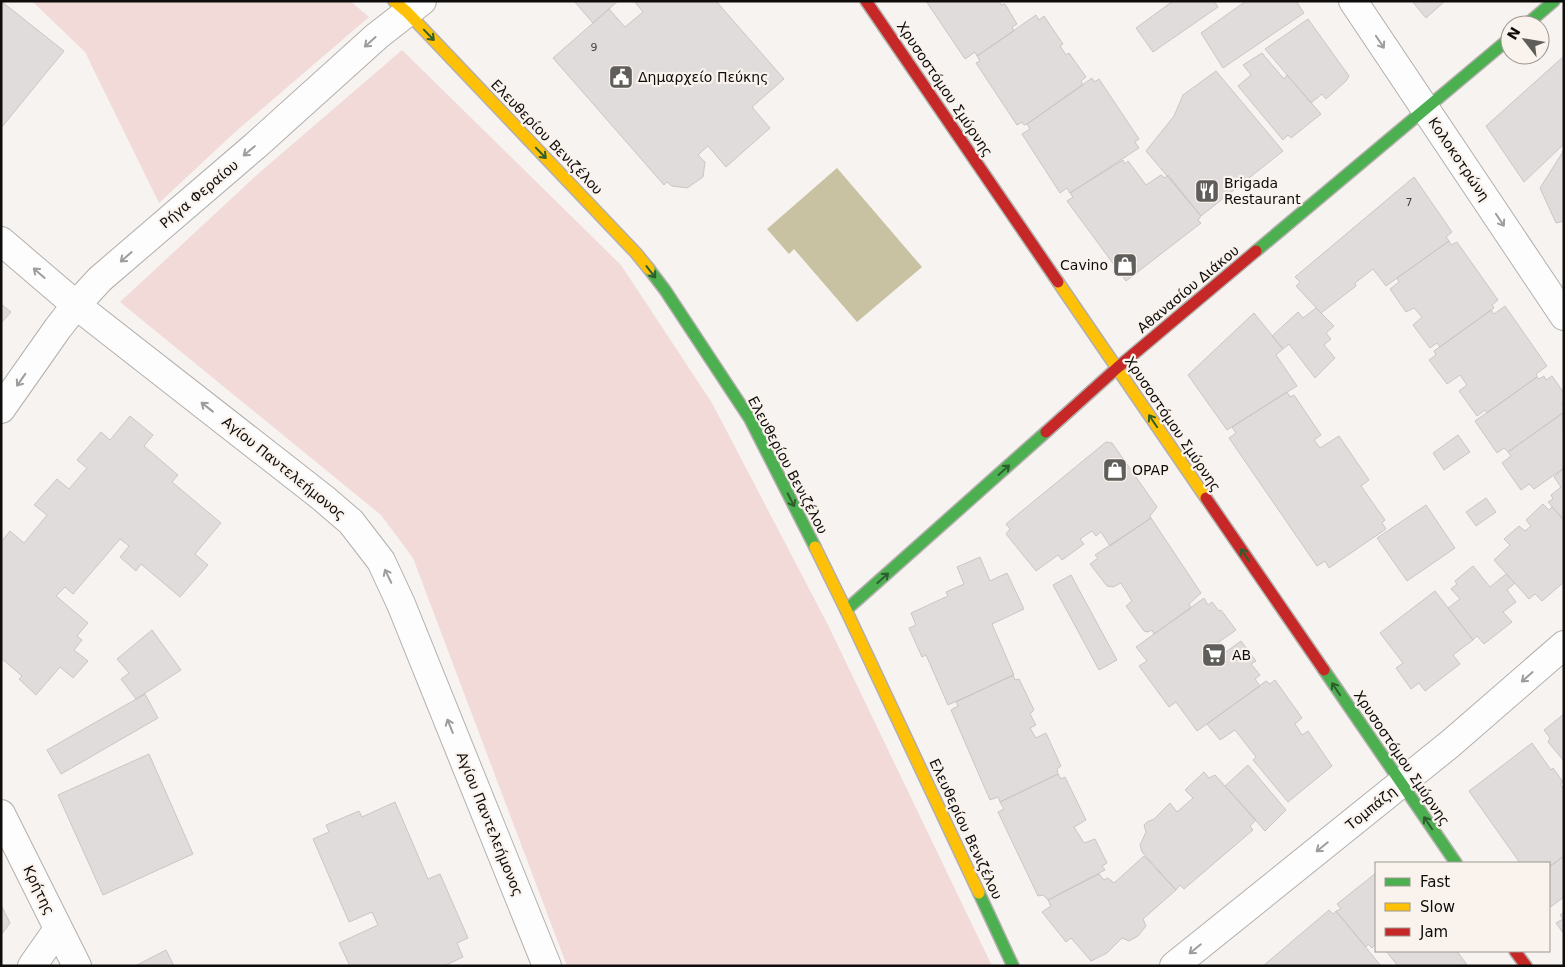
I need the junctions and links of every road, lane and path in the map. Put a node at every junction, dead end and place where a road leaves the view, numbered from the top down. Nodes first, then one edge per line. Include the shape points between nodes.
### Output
1 (866, 1) edge
2 (1353, 1) edge
3 (1554, 1) edge
4 (408, 5) edge
5 (1538, 15) edge
6 (1500, 46) edge
7 (1426, 109) junction
8 (1, 241) edge
9 (76, 305) junction
10 (1564, 316) edge
11 (1117, 368) junction
12 (1, 409) edge
13 (846, 610) junction
14 (1564, 645) edge
15 (1401, 784) junction
16 (1, 814) edge
17 (1455, 862) edge
18 (58, 929) junction
19 (1516, 952) edge
20 (537, 960) edge
21 (32, 966) edge
22 (77, 966) edge
23 (1013, 966) edge
24 (1174, 966) edge
25 (1526, 966) edge

1 - 11 street, Χρυσοστόμου Σμύρνης
2 -> 7 street, Κολοκοτρώνη
3 - 5 street
4 -> 9 street, Ρήγα Φεραίου via 255,146 100,279
4 -> 13 street, Ελευθερίου Βενιζέλου via 636,252 665,290 750,419
6 - 7 street, Αθανασίου Διάκου
7 -> 10 street, Κολοκοτρώνη
7 - 11 street, Αθανασίου Διάκου
9 -> 8 street, Αγίου Παντελεήμονος
9 -> 12 street, Ρήγα Φεραίου
20 -> 9 street, Αγίου Παντελεήμονος via 401,604 380,561 351,522 323,498
13 -> 11 street, Αθανασίου Διάκου
15 -> 11 street, Χρυσοστόμου Σμύρνης
13 - 23 street, Ελευθερίου Βενιζέλου
14 -> 15 street, Τομπάζη
17 -> 15 street, Χρυσοστόμου Σμύρνης
15 -> 24 street, Τομπάζη
16 - 18 street, Κρήτης
18 - 21 street
18 - 22 street, Κρήτης
19 - 25 street

